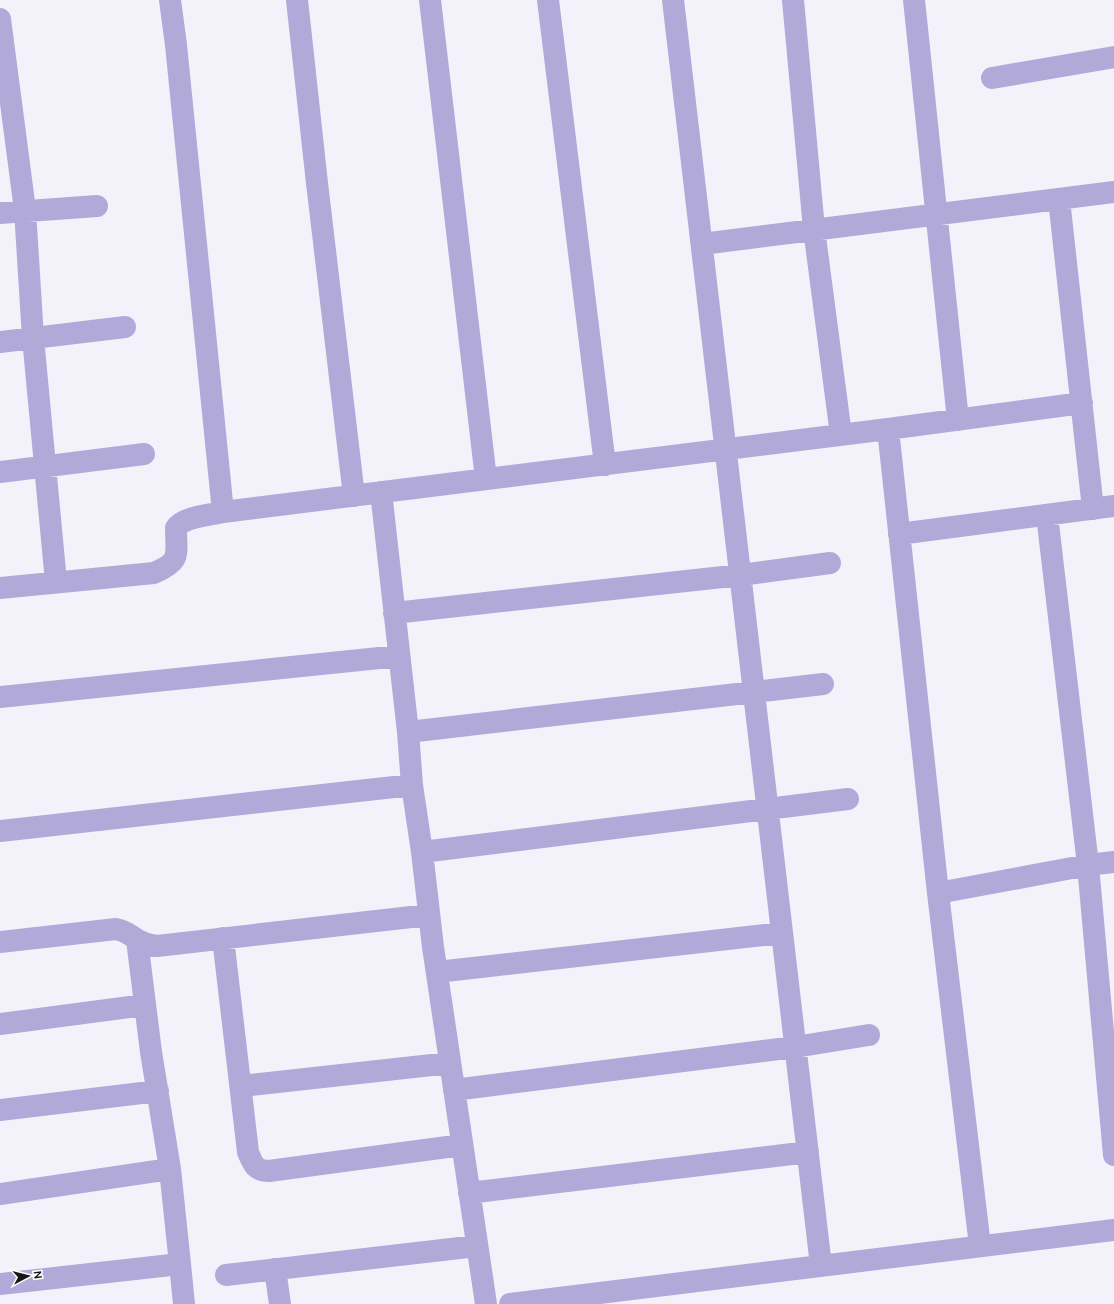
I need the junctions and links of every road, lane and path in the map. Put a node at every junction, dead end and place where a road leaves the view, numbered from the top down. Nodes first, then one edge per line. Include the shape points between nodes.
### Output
1 (170, 0) edge
2 (297, 0) edge
3 (430, 0) edge
4 (548, 0) edge
5 (673, 0) edge
6 (793, 0) edge
7 (914, 0) edge
8 (0, 19) edge
9 (1114, 57) edge
10 (992, 78) dead end
11 (1114, 192) edge
12 (1058, 199) junction
13 (97, 206) dead end
14 (25, 210) junction
15 (0, 213) edge
16 (936, 214) junction
17 (814, 230) junction
18 (702, 244) junction
19 (125, 327) dead end
20 (33, 338) junction
21 (0, 342) edge
22 (1082, 403) junction
23 (958, 420) junction
24 (888, 429) junction
25 (841, 435) junction
26 (726, 449) junction
27 (144, 454) dead end
28 (605, 465) junction
29 (45, 466) junction
30 (0, 472) edge
31 (486, 479) junction
32 (381, 492) junction
33 (354, 496) junction
34 (1114, 506) edge
35 (1093, 509) junction
36 (223, 512) junction
37 (1047, 515) junction
38 (899, 534) junction
39 (830, 563) dead end
40 (741, 575) junction
41 (56, 582) junction
42 (0, 588) edge
43 (394, 613) junction
44 (398, 656) junction
45 (823, 684) dead end
46 (754, 691) junction
47 (0, 697) edge
48 (408, 732) junction
49 (412, 785) junction
50 (848, 799) dead end
51 (768, 808) junction
52 (0, 831) edge
53 (422, 852) junction
54 (1114, 862) edge
55 (1088, 865) junction
56 (938, 893) junction
57 (429, 916) junction
58 (782, 933) junction
59 (223, 938) junction
60 (137, 940) junction
61 (0, 942) edge
62 (437, 972) junction
63 (145, 1005) junction
64 (0, 1024) edge
65 (869, 1035) dead end
66 (795, 1047) junction
67 (450, 1063) junction
68 (241, 1086) junction
69 (454, 1090) junction
70 (158, 1091) junction
71 (0, 1110) edge
72 (462, 1145) junction
73 (808, 1152) junction
74 (1114, 1154) edge
75 (170, 1169) junction
76 (469, 1193) junction
77 (0, 1194) edge
78 (1114, 1230) edge
79 (477, 1246) junction
80 (980, 1246) junction
81 (180, 1264) junction
82 (821, 1266) junction
83 (276, 1269) junction
84 (226, 1276) dead end
85 (0, 1284) edge
86 (184, 1304) edge
87 (280, 1304) edge
88 (486, 1304) edge
89 (510, 1304) edge

1 - 36 street
2 - 33 street
3 - 31 street
4 - 28 street
5 - 18 street
6 - 17 street
7 - 16 street
8 - 14 street
9 - 10 street
11 - 12 street
12 - 16 street
12 - 22 street
13 - 14 street
14 - 15 street
14 - 20 street
16 - 17 street
16 - 23 street
17 - 18 street
17 - 25 street
18 - 26 street
19 - 20 street
20 - 21 street
20 - 29 street
22 - 23 street
22 - 35 street
23 - 24 street
24 - 25 street
24 - 38 street
25 - 26 street
26 - 28 street
26 - 40 street
27 - 29 street
28 - 31 street
29 - 30 street
29 - 41 street
31 - 32 street
32 - 33 street
32 - 43 street
33 - 36 street
34 - 35 street
35 - 37 street
36 - 41 street via 178,524 173,563 154,573
37 - 38 street
37 - 55 street
38 - 56 street
39 - 40 street
40 - 43 street
40 - 46 street
41 - 42 street
43 - 44 street
44 - 47 street
44 - 48 street
45 - 46 street
46 - 48 street
46 - 51 street
48 - 49 street
49 - 52 street
49 - 53 street
50 - 51 street
51 - 53 street
51 - 58 street
53 - 57 street
54 - 55 street
55 - 56 street
55 - 74 street
56 - 80 street
57 - 59 street
57 - 62 street
58 - 62 street
58 - 66 street
59 - 60 street via 157,946
59 - 68 street
60 - 61 street via 129,932 116,929
60 - 63 street
62 - 67 street
63 - 64 street
63 - 70 street
65 - 66 street
66 - 69 street
66 - 73 street
67 - 68 street
67 - 69 street
68 - 72 street via 248,1152 252,1163 261,1171
69 - 72 street
70 - 71 street
70 - 75 street
72 - 76 street
73 - 76 street
73 - 82 street
75 - 77 street
75 - 81 street
76 - 79 street
78 - 80 street
79 - 83 street
79 - 88 street
80 - 82 street
81 - 85 street
81 - 86 street
82 - 89 street
83 - 84 street
83 - 87 street

